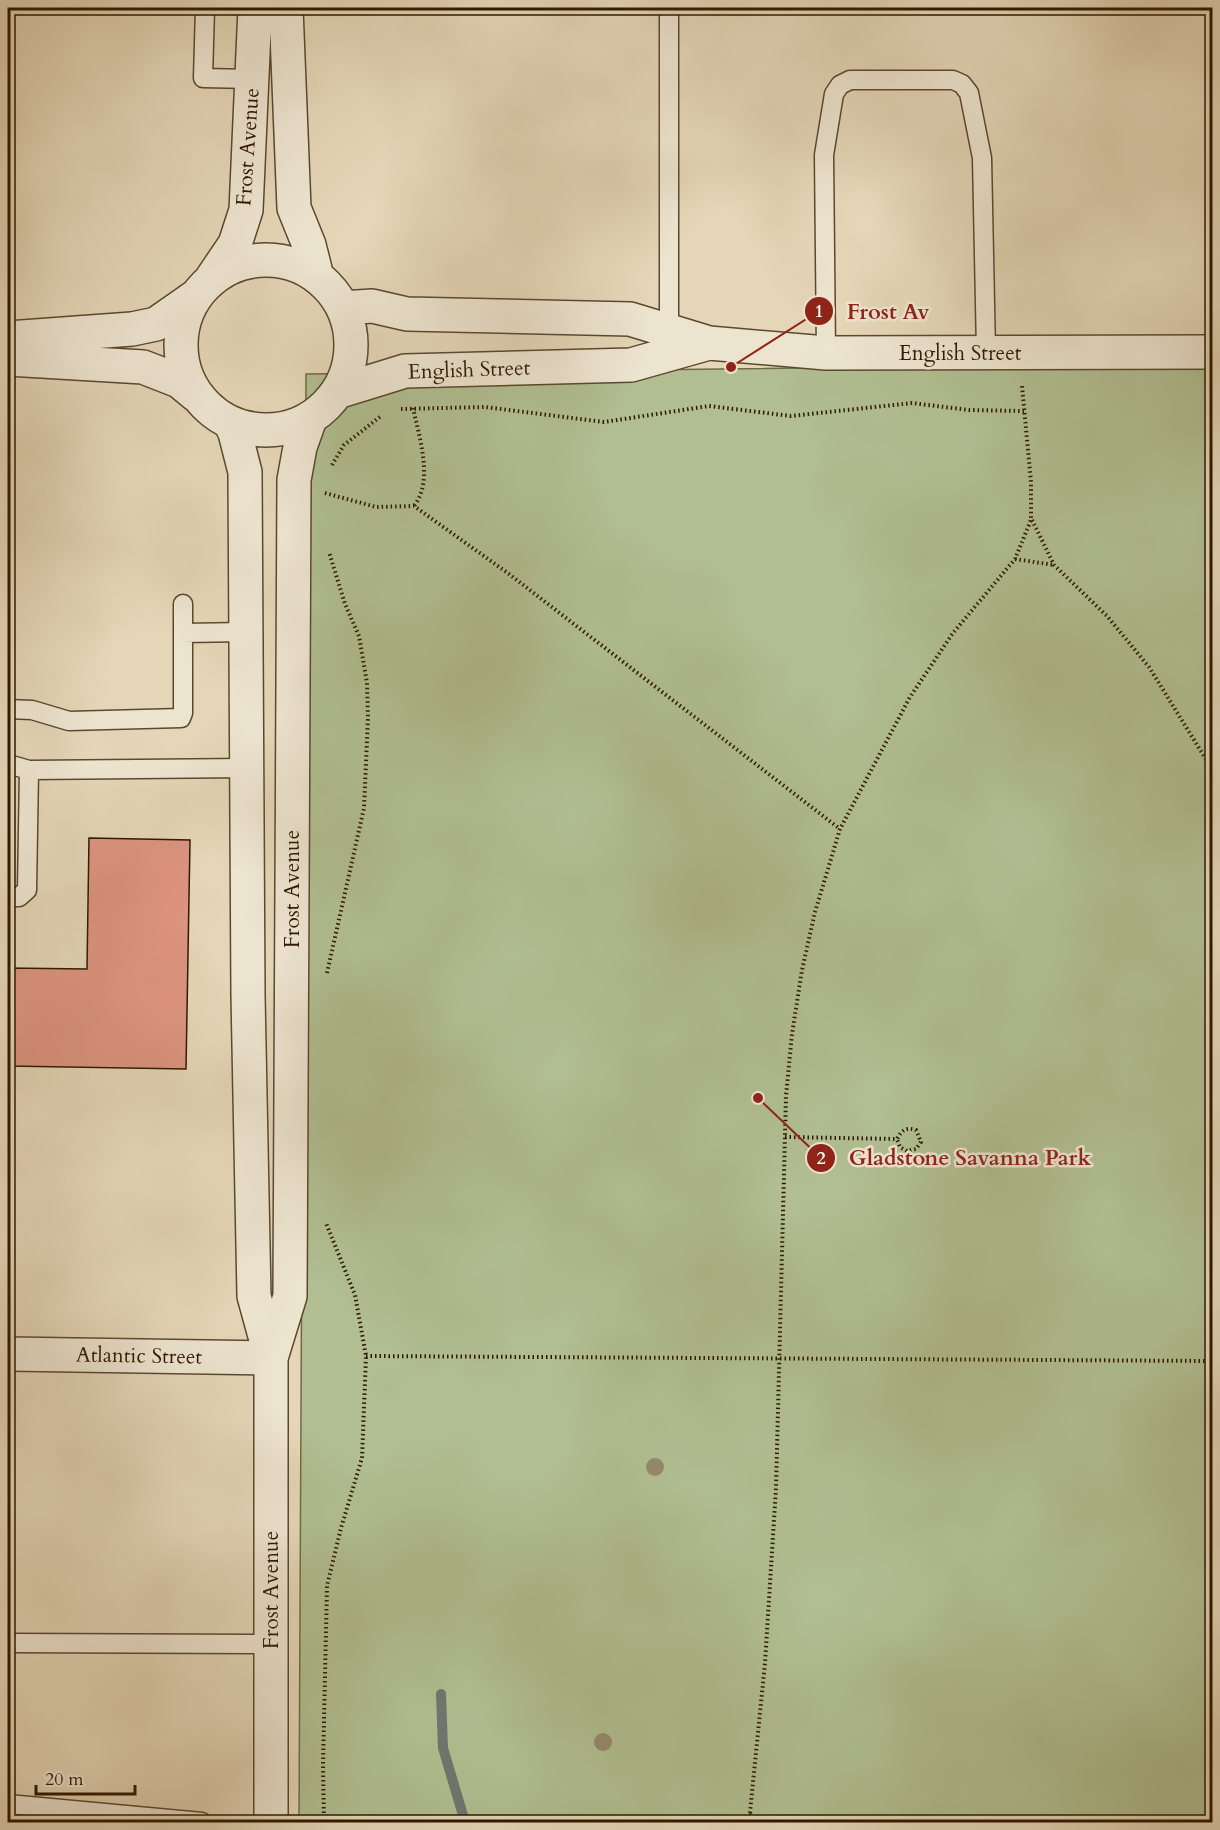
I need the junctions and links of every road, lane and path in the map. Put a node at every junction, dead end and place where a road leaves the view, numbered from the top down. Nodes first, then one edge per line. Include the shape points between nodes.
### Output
1 (205, 8) edge
2 (255, 8) edge
3 (286, 8) edge
4 (669, 9) edge
5 (252, 79) junction
6 (317, 277) junction
7 (204, 287) junction
8 (343, 308) junction
9 (669, 332) junction
10 (8, 338) edge
11 (709, 343) junction
12 (986, 352) junction
13 (1019, 352) junction
14 (1212, 352) edge
15 (826, 353) junction
16 (8, 359) edge
17 (337, 392) junction
18 (196, 395) junction
19 (390, 409) dead end
20 (413, 409) junction
21 (1024, 411) junction
22 (382, 415) dead end
23 (310, 418) junction
24 (231, 424) junction
25 (328, 474) dead end
26 (319, 492) dead end
27 (414, 506) junction
28 (1031, 520) junction
29 (327, 545) dead end
30 (1015, 559) junction
31 (1054, 565) junction
32 (183, 604) dead end
33 (246, 632) junction
34 (183, 633) junction
35 (8, 709) edge
36 (8, 764) edge
37 (247, 768) junction
38 (29, 770) junction
39 (1212, 776) edge
40 (840, 829) junction
41 (8, 897) edge
42 (326, 981) dead end
43 (785, 1137) junction
44 (897, 1139) junction
45 (325, 1217) dead end
46 (8, 1354) edge
47 (366, 1356) junction
48 (271, 1359) junction
49 (779, 1359) junction
50 (1212, 1361) edge
51 (8, 1643) edge
52 (271, 1644) junction
53 (8, 1804) edge
54 (750, 1813) junction
55 (202, 1822) edge
56 (271, 1822) edge
57 (324, 1822) edge
58 (749, 1822) edge
59 (757, 1822) edge

1 - 5 lane via 203,78
2 - 5 street, Frost Avenue
3 - 6 street, Frost Avenue via 294,208
4 - 9 lane
5 - 7 street, Frost Avenue via 246,210 235,244
6 - 7 street via 293,264 265,260 237,264
6 - 8 street
7 - 10 street via 156,324
7 - 18 street via 184,319 180,345 184,371
8 - 9 street, English Street via 372,306 407,314 630,319
8 - 17 street via 350,337 349,365
9 - 11 street, English Street
11 - 15 street, English Street
11 - 17 street, English Street via 631,365 405,371
12 - 13 street, English Street
12 - 15 street, English Street
12 - 15 lane via 982,158 969,93 963,84 953,80 850,80 834,94 824,154
13 - 14 street, English Street
13 - 21 path
16 - 18 street via 143,367 179,381
17 - 23 street
18 - 24 street
19 - 20 path
20 - 21 path via 485,407 604,422 709,406 791,416 912,403
20 - 27 path via 423,454 423,484
21 - 28 path
22 - 25 path via 344,445
23 - 24 street via 284,429 257,431
23 - 48 street, Frost Avenue via 294,480 290,1296
24 - 33 street, Frost Avenue via 245,472
26 - 27 path via 376,507
27 - 40 path via 509,574
28 - 30 path
28 - 31 path
29 - 42 path via 359,636 368,718 364,808
30 - 31 path
30 - 40 path via 953,633 910,697
31 - 39 path via 1107,616 1149,667 1207,761
32 - 34 lane
33 - 34 lane
33 - 37 street, Frost Avenue
34 - 35 lane via 181,718 69,721 32,710
36 - 38 lane
37 - 38 lane
37 - 48 street, Frost Avenue via 254,1296
38 - 41 lane via 27,890 19,897
40 - 43 path via 802,970 792,1034
43 - 44 path
43 - 49 path
44 - 44 path via 902,1130 909,1128 916,1130 921,1142 908,1151 900,1147
45 - 47 path via 355,1295
46 - 48 street, Atlantic Street
47 - 49 path
47 - 57 path via 362,1458 327,1586
48 - 52 street, Frost Avenue
49 - 50 path
49 - 54 path via 772,1558
51 - 52 lane
52 - 56 street, Frost Avenue
53 - 55 lane
54 - 58 path
54 - 59 path

